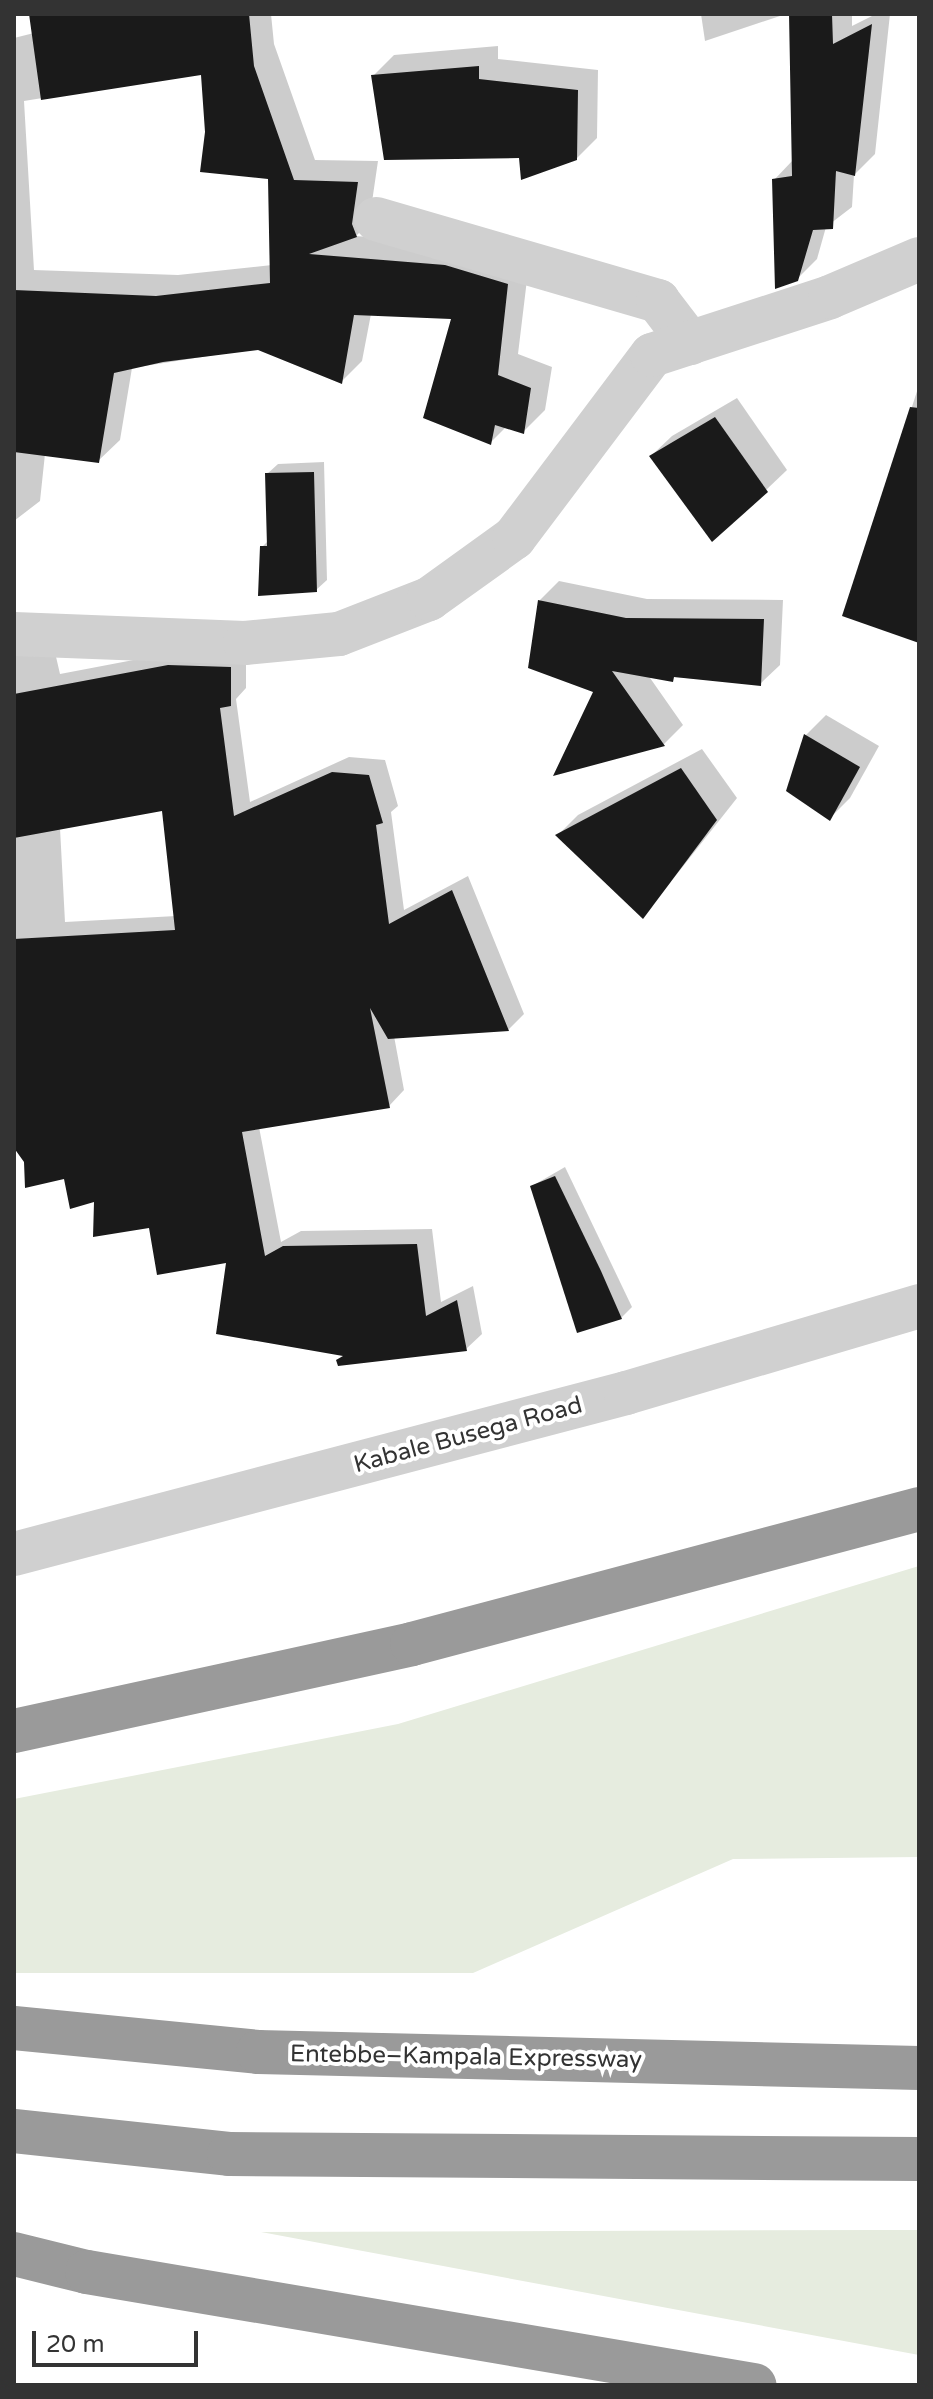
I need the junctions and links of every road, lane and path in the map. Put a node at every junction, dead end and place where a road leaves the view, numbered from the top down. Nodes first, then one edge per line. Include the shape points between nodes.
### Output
1 (376, 219) dead end
2 (919, 259) edge
3 (690, 343) junction
4 (14, 634) edge
5 (919, 1306) edge
6 (919, 1509) edge
7 (14, 1554) edge
8 (14, 1731) edge
9 (14, 2028) edge
10 (919, 2068) edge
11 (14, 2131) edge
12 (919, 2159) edge
13 (14, 2254) edge
14 (754, 2385) edge

1 - 3 street via 658,301
2 - 3 street via 830,297
3 - 4 street via 652,355 514,538 429,599 339,634 245,643
5 - 7 street, Kabale Busega Road via 626,1393
6 - 8 highway via 412,1644
9 - 10 highway, Entebbe–Kampala Expressway via 258,2052
11 - 12 highway via 229,2154
13 - 14 highway via 87,2272

